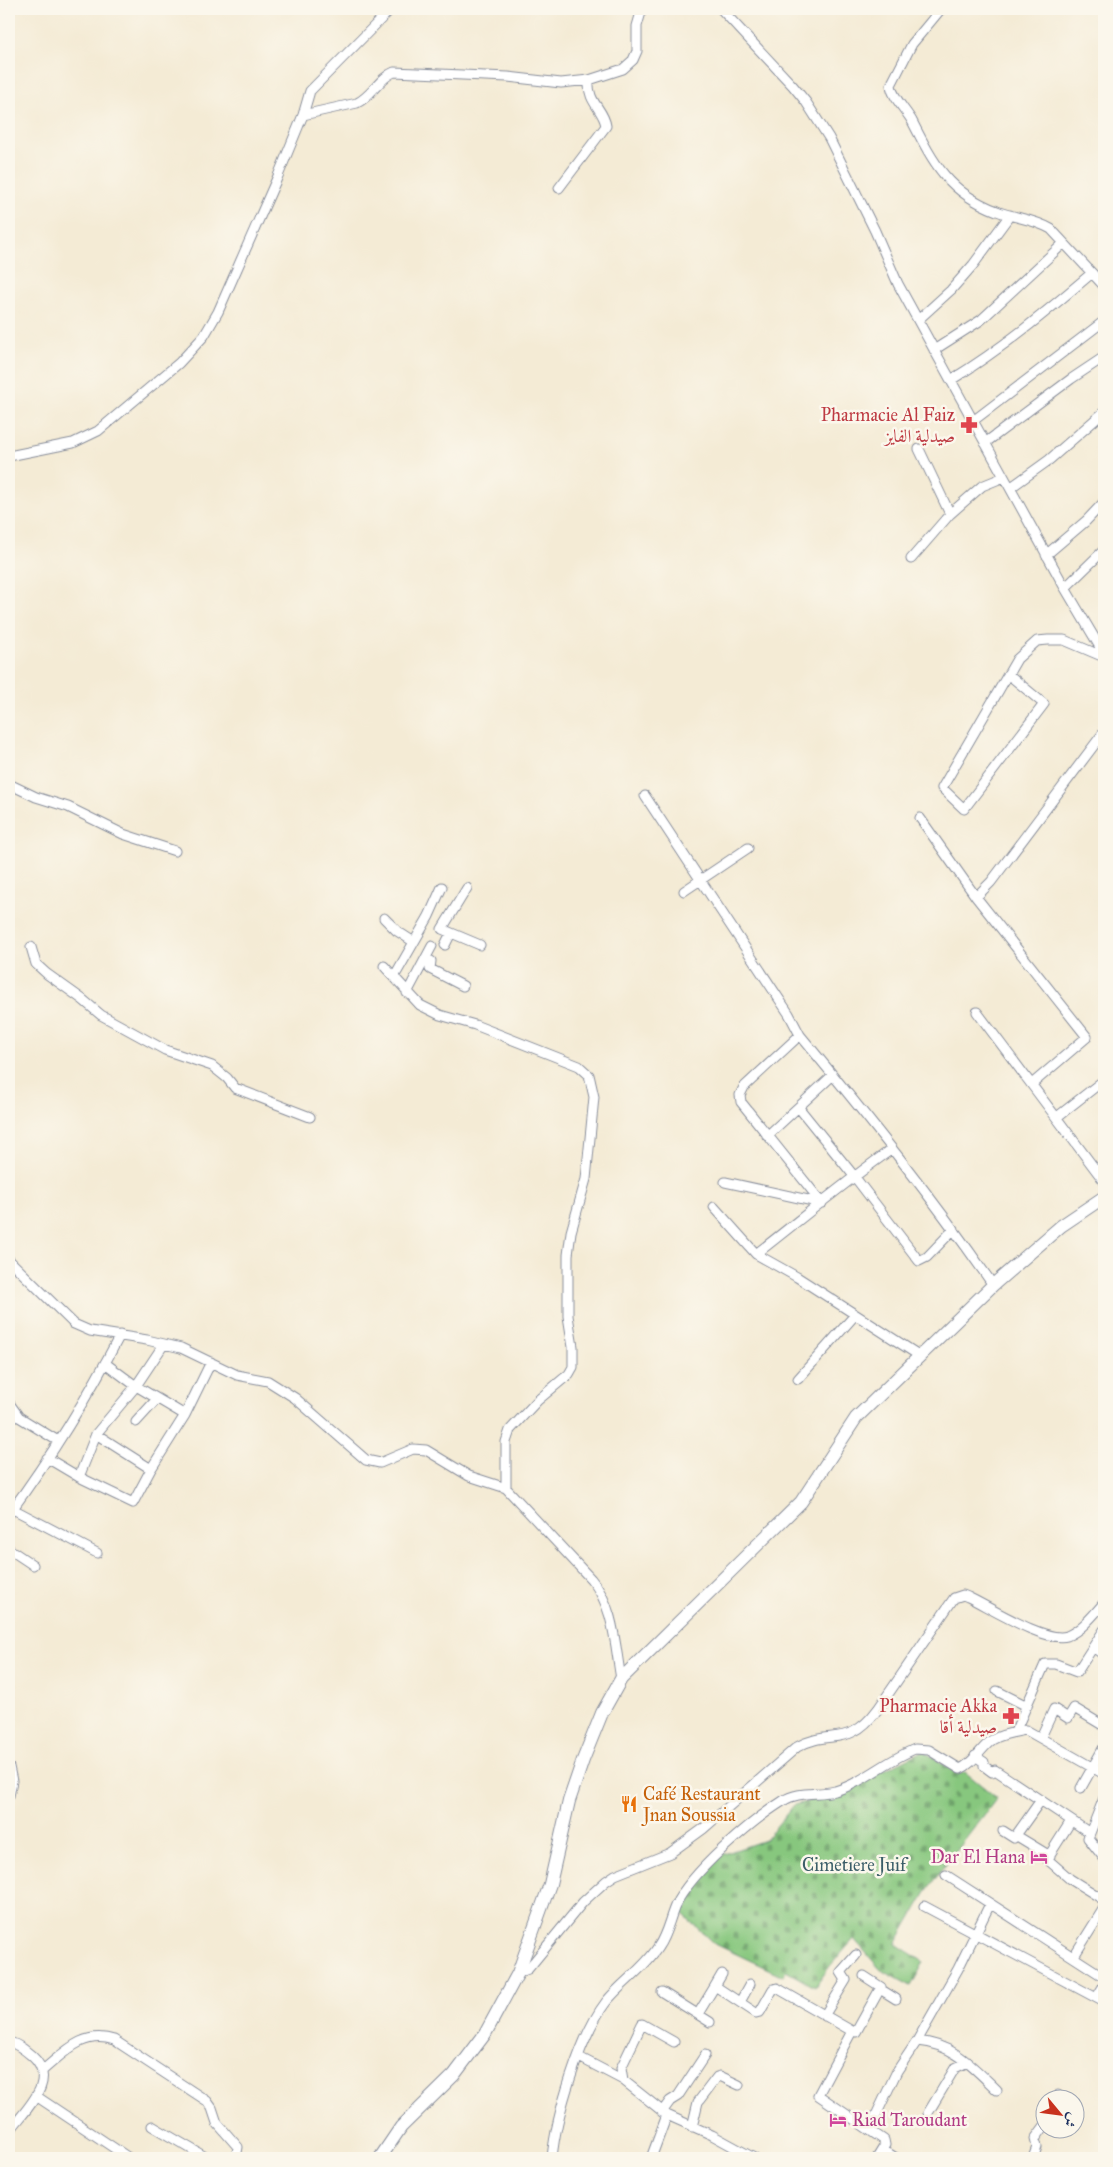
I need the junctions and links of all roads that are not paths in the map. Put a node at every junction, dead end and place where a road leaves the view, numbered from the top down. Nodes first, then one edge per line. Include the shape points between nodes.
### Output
1 (391, 9) edge
2 (642, 9) edge
3 (721, 9) edge
4 (942, 9) edge
5 (589, 80) junction
6 (303, 115) junction
7 (559, 188) dead end
8 (1010, 215) junction
9 (1064, 243) junction
10 (1092, 273) junction
11 (1104, 286) edge
12 (918, 320) junction
13 (1104, 321) edge
14 (934, 350) junction
15 (1104, 357) edge
16 (950, 380) junction
17 (1104, 412) edge
18 (973, 421) junction
19 (985, 443) junction
20 (919, 449) dead end
21 (9, 456) edge
22 (1004, 477) junction
23 (1010, 488) junction
24 (1104, 502) edge
25 (950, 514) junction
26 (1104, 550) edge
27 (1046, 555) junction
28 (911, 559) dead end
29 (1065, 588) junction
30 (1104, 656) edge
31 (1008, 674) junction
32 (1104, 732) edge
33 (9, 784) edge
34 (645, 796) dead end
35 (920, 818) dead end
36 (748, 848) dead end
37 (175, 852) dead end
38 (700, 880) junction
39 (442, 887) dead end
40 (467, 888) dead end
41 (684, 891) dead end
42 (976, 897) junction
43 (384, 918) dead end
44 (451, 933) junction
45 (414, 942) junction
46 (445, 945) dead end
47 (480, 945) dead end
48 (432, 946) dead end
49 (31, 947) dead end
50 (426, 959) junction
51 (384, 966) dead end
52 (394, 977) junction
53 (463, 986) dead end
54 (407, 993) junction
55 (976, 1012) dead end
56 (800, 1035) junction
57 (833, 1075) junction
58 (1104, 1080) edge
59 (1032, 1084) junction
60 (799, 1108) junction
61 (310, 1117) dead end
62 (1057, 1117) junction
63 (767, 1136) junction
64 (892, 1149) junction
65 (854, 1176) junction
66 (1104, 1181) edge
67 (725, 1182) dead end
68 (1104, 1197) edge
69 (822, 1203) junction
70 (714, 1207) dead end
71 (954, 1230) junction
72 (756, 1254) junction
73 (9, 1260) edge
74 (993, 1285) junction
75 (854, 1315) junction
76 (120, 1335) junction
77 (164, 1344) junction
78 (920, 1356) junction
79 (211, 1362) junction
80 (105, 1363) junction
81 (798, 1379) dead end
82 (136, 1386) junction
83 (157, 1399) junction
84 (9, 1403) edge
85 (186, 1415) junction
86 (136, 1422) dead end
87 (96, 1434) junction
88 (58, 1441) junction
89 (47, 1458) junction
90 (151, 1469) junction
91 (79, 1477) junction
92 (506, 1488) junction
93 (11, 1512) edge
94 (9, 1549) edge
95 (97, 1553) dead end
96 (32, 1565) dead end
97 (1104, 1602) edge
98 (1104, 1630) edge
99 (1093, 1647) junction
100 (1104, 1655) edge
101 (621, 1679) junction
102 (997, 1692) dead end
103 (1027, 1706) junction
104 (1104, 1726) edge
105 (1015, 1732) junction
106 (1041, 1736) junction
107 (1104, 1747) edge
108 (975, 1756) junction
109 (1092, 1766) junction
110 (9, 1767) edge
111 (1104, 1774) edge
112 (1081, 1788) dead end
113 (9, 1796) edge
114 (1104, 1798) edge
115 (1040, 1800) junction
116 (1071, 1821) junction
117 (1003, 1831) dead end
118 (1090, 1833) junction
119 (1017, 1836) junction
120 (1050, 1856) junction
121 (1104, 1858) edge
122 (946, 1875) dead end
123 (1104, 1900) edge
124 (990, 1904) junction
125 (924, 1906) dead end
126 (1104, 1908) edge
127 (976, 1933) junction
128 (856, 1955) dead end
129 (1074, 1956) junction
130 (518, 1973) junction
131 (722, 1974) dead end
132 (864, 1976) dead end
133 (1104, 1977) edge
134 (750, 1984) dead end
135 (1104, 1985) edge
136 (715, 1986) junction
137 (880, 1989) junction
138 (662, 1992) dead end
139 (896, 1999) dead end
140 (1100, 2000) edge
141 (740, 2002) junction
142 (698, 2014) junction
143 (824, 2016) junction
144 (710, 2022) dead end
145 (852, 2031) junction
146 (9, 2042) edge
147 (674, 2042) dead end
148 (917, 2042) junction
149 (705, 2055) dead end
150 (579, 2057) junction
151 (968, 2062) junction
152 (43, 2070) junction
153 (622, 2080) junction
154 (739, 2085) dead end
155 (997, 2090) dead end
156 (36, 2096) junction
157 (664, 2113) junction
158 (928, 2113) dead end
159 (152, 2126) dead end
160 (692, 2127) junction
161 (869, 2130) junction
162 (9, 2132) edge
163 (1036, 2137) edge
164 (883, 2150) junction
165 (129, 2158) edge
166 (207, 2158) edge
167 (236, 2158) edge
168 (380, 2158) edge
169 (552, 2158) edge
170 (651, 2158) edge
171 (754, 2158) edge
172 (877, 2158) edge
173 (896, 2158) edge
174 (1033, 2158) edge

1 - 6 street via 314,86
2 - 5 street via 633,60 623,69
3 - 12 street via 793,86 817,118
4 - 8 street via 905,54 891,87 941,172 954,186 974,200
5 - 6 street via 561,83 508,77 394,72 357,103
5 - 7 street via 593,102 606,126
6 - 21 street via 218,312 204,336 179,363 98,431 73,443
8 - 9 street via 1048,227
8 - 12 street via 973,265
9 - 10 street
9 - 14 street via 980,320
10 - 11 street
10 - 16 street via 1024,331
12 - 14 street
13 - 18 street
14 - 16 street
15 - 19 street
16 - 18 street
17 - 23 street
18 - 19 street
19 - 22 street
20 - 25 street
22 - 23 street
22 - 25 street via 982,486
23 - 27 street
24 - 27 street
25 - 28 street
26 - 29 street
27 - 29 street
29 - 30 street
30 - 31 street via 1064,640 1037,642 1017,659
31 - 31 street via 942,788 964,809 1044,704
32 - 42 street
33 - 37 street via 68,807 123,834
34 - 38 street
35 - 42 street
36 - 38 street
38 - 41 street
38 - 56 street
39 - 45 street
40 - 44 street via 442,929
42 - 59 street via 1087,1037
43 - 45 street
44 - 46 street
44 - 47 street
45 - 52 street
48 - 50 street
49 - 61 street via 36,964 101,1015 165,1050 212,1066 235,1088
50 - 53 street via 431,961 430,969
50 - 54 street
51 - 52 street
52 - 54 street
54 - 92 street via 420,1005 440,1015 475,1025 579,1066 592,1082 594,1097 589,1159 568,1255 568,1316 573,1368 510,1430 506,1442
55 - 59 street
56 - 57 street
56 - 63 street via 744,1087 740,1095 741,1102
57 - 60 street
57 - 64 street
58 - 62 street
59 - 62 street
60 - 63 street
60 - 65 street
62 - 66 street
63 - 69 street
64 - 65 street
64 - 71 street
65 - 69 street
65 - 71 street via 919,1261
67 - 69 street
68 - 74 main road via 1062,1226
69 - 72 street
70 - 72 street
71 - 74 street
72 - 75 street
73 - 76 street via 74,1324 90,1331
74 - 78 main road
75 - 78 street
75 - 81 street
76 - 77 street
76 - 80 street
77 - 79 street via 182,1348
77 - 82 street
78 - 101 main road via 851,1424 801,1502
79 - 85 street
79 - 92 street via 237,1375 255,1377 280,1387 366,1460 380,1463 413,1449 426,1450 469,1476
80 - 82 street
80 - 88 street
82 - 83 street
82 - 87 street
83 - 85 street
83 - 86 street
84 - 88 street via 19,1417
85 - 90 street
87 - 90 street
87 - 91 street
88 - 89 street
89 - 91 street
89 - 93 street
90 - 91 street via 133,1503
92 - 101 street via 591,1578 602,1594 608,1609
93 - 95 street
94 - 96 street
97 - 130 street via 1075,1632 1056,1637 963,1595 954,1598 865,1724 851,1734 810,1741 797,1747 670,1854 606,1881 583,1902 528,1968
98 - 99 street
99 - 100 street
99 - 103 street via 1077,1672 1056,1664 1045,1664
101 - 130 main road via 602,1713 583,1760 550,1884
102 - 103 street
103 - 105 street
104 - 106 street via 1074,1708 1068,1718 1054,1709
105 - 106 street via 1026,1730
105 - 108 street via 996,1737
106 - 109 street
107 - 109 street
108 - 115 street via 992,1772 995,1770
108 - 150 street via 960,1769 929,1750 915,1749 836,1791 786,1799 764,1814 686,1888 675,1906 662,1941 643,1967 607,2001
109 - 111 street
109 - 112 street
110 - 113 street via 12,1781
114 - 118 street
115 - 116 street
115 - 119 street
116 - 118 street
116 - 120 street
117 - 119 street via 1014,1838
118 - 121 street via 1088,1838
119 - 120 street
120 - 123 street via 1047,1859 1070,1879
122 - 124 street
124 - 127 street
124 - 129 street
125 - 127 street
126 - 129 street
127 - 140 street
127 - 148 street
128 - 143 street via 841,1972 846,1980
129 - 133 street
130 - 168 main road via 485,2034 454,2075 401,2127
131 - 136 street
132 - 137 street
134 - 141 street
135 - 140 street
136 - 141 street
136 - 142 street
137 - 139 street
137 - 145 street via 856,2032
138 - 142 street
141 - 143 street via 758,2014 775,1988
142 - 144 street
143 - 145 street
145 - 161 street via 818,2095
146 - 152 street via 27,2051
147 - 153 street via 642,2024 621,2068
148 - 151 street via 934,2043
148 - 161 street via 897,2071
149 - 157 street
150 - 153 street
150 - 169 street via 566,2092
151 - 155 street
151 - 158 street via 955,2068
152 - 156 street via 44,2082
152 - 167 street via 84,2039 101,2036 114,2040 207,2100 219,2126 238,2147
153 - 157 street
154 - 160 street via 716,2077 698,2102
156 - 162 street
156 - 165 street
157 - 160 street
157 - 170 street
159 - 166 street
160 - 171 street
161 - 164 street via 884,2140
163 - 174 street
164 - 172 street
164 - 173 street

